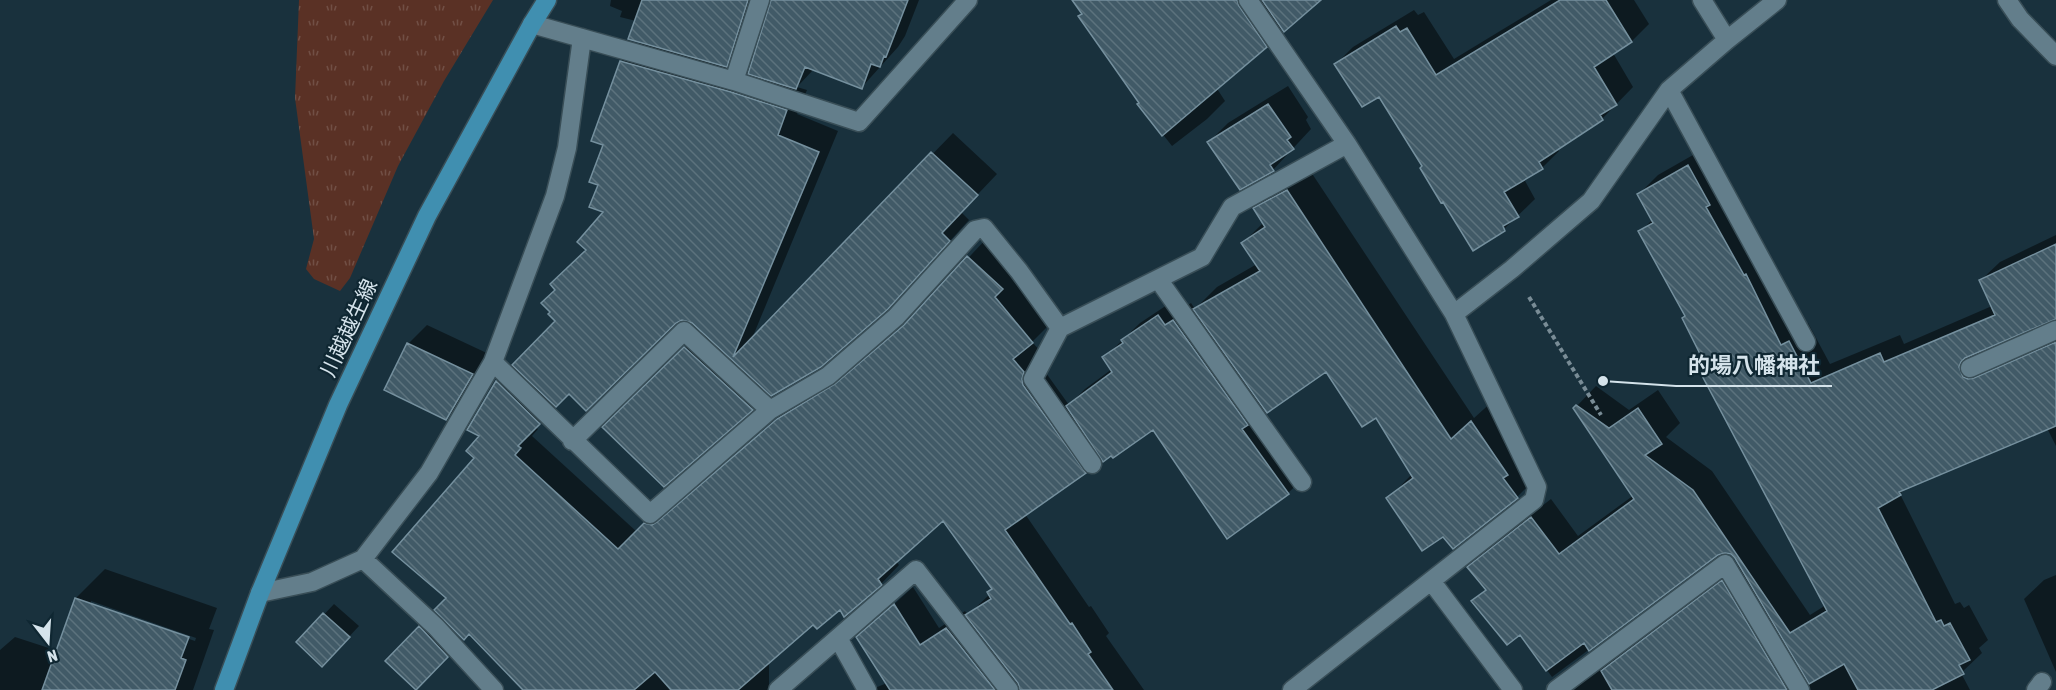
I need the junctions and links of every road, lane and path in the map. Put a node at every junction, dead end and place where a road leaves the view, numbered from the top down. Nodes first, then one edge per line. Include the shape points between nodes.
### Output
1 (547, 0) edge
2 (760, 0) edge
3 (968, 0) edge
4 (1248, 0) edge
5 (1702, 0) edge
6 (1777, 0) edge
7 (2007, 0) edge
8 (532, 24) junction
9 (582, 38) junction
10 (1727, 40) junction
11 (2056, 56) edge
12 (734, 81) junction
13 (1669, 90) junction
14 (1347, 144) junction
15 (1512, 269) junction
16 (1158, 279) junction
17 (1454, 314) junction
18 (1060, 328) junction
19 (2056, 330) edge
20 (1806, 342) dead end
21 (493, 362) junction
22 (1970, 368) dead end
23 (770, 410) junction
24 (1601, 415) dead end
25 (572, 441) junction
26 (1092, 464) dead end
27 (1302, 482) dead end
28 (363, 559) junction
29 (1432, 582) junction
30 (260, 593) junction
31 (838, 638) junction
32 (224, 690) edge
33 (494, 690) edge
34 (778, 690) edge
35 (867, 690) edge
36 (1009, 690) edge
37 (1292, 690) edge
38 (1514, 690) edge
39 (1556, 690) edge
40 (1800, 690) edge

1 - 8 main road, 川越越生線
2 - 12 street
3 - 12 street via 859,122
4 - 14 street
5 - 10 street
6 - 10 street
7 - 11 street
8 - 9 street
8 - 30 main road, 川越越生線 via 427,216 338,405
9 - 12 street
9 - 21 street via 567,148 555,196
10 - 13 street
13 - 15 street via 1591,201
13 - 20 street
14 - 16 street via 1232,207 1202,257
14 - 17 street
15 - 17 street
15 - 24 path
16 - 18 street
16 - 27 street
17 - 29 street via 1537,487 1534,500
18 - 23 street via 984,228 975,230 896,317 828,376
18 - 26 street via 1033,379
19 - 22 street
21 - 25 street
21 - 28 street via 429,473
23 - 25 street via 650,514
23 - 25 street via 684,331
28 - 30 street via 312,582
28 - 33 street
29 - 37 street
29 - 38 street
30 - 32 main road, 川越越生線
31 - 34 street
31 - 35 street
31 - 36 street via 916,570
39 - 40 street via 1725,564

